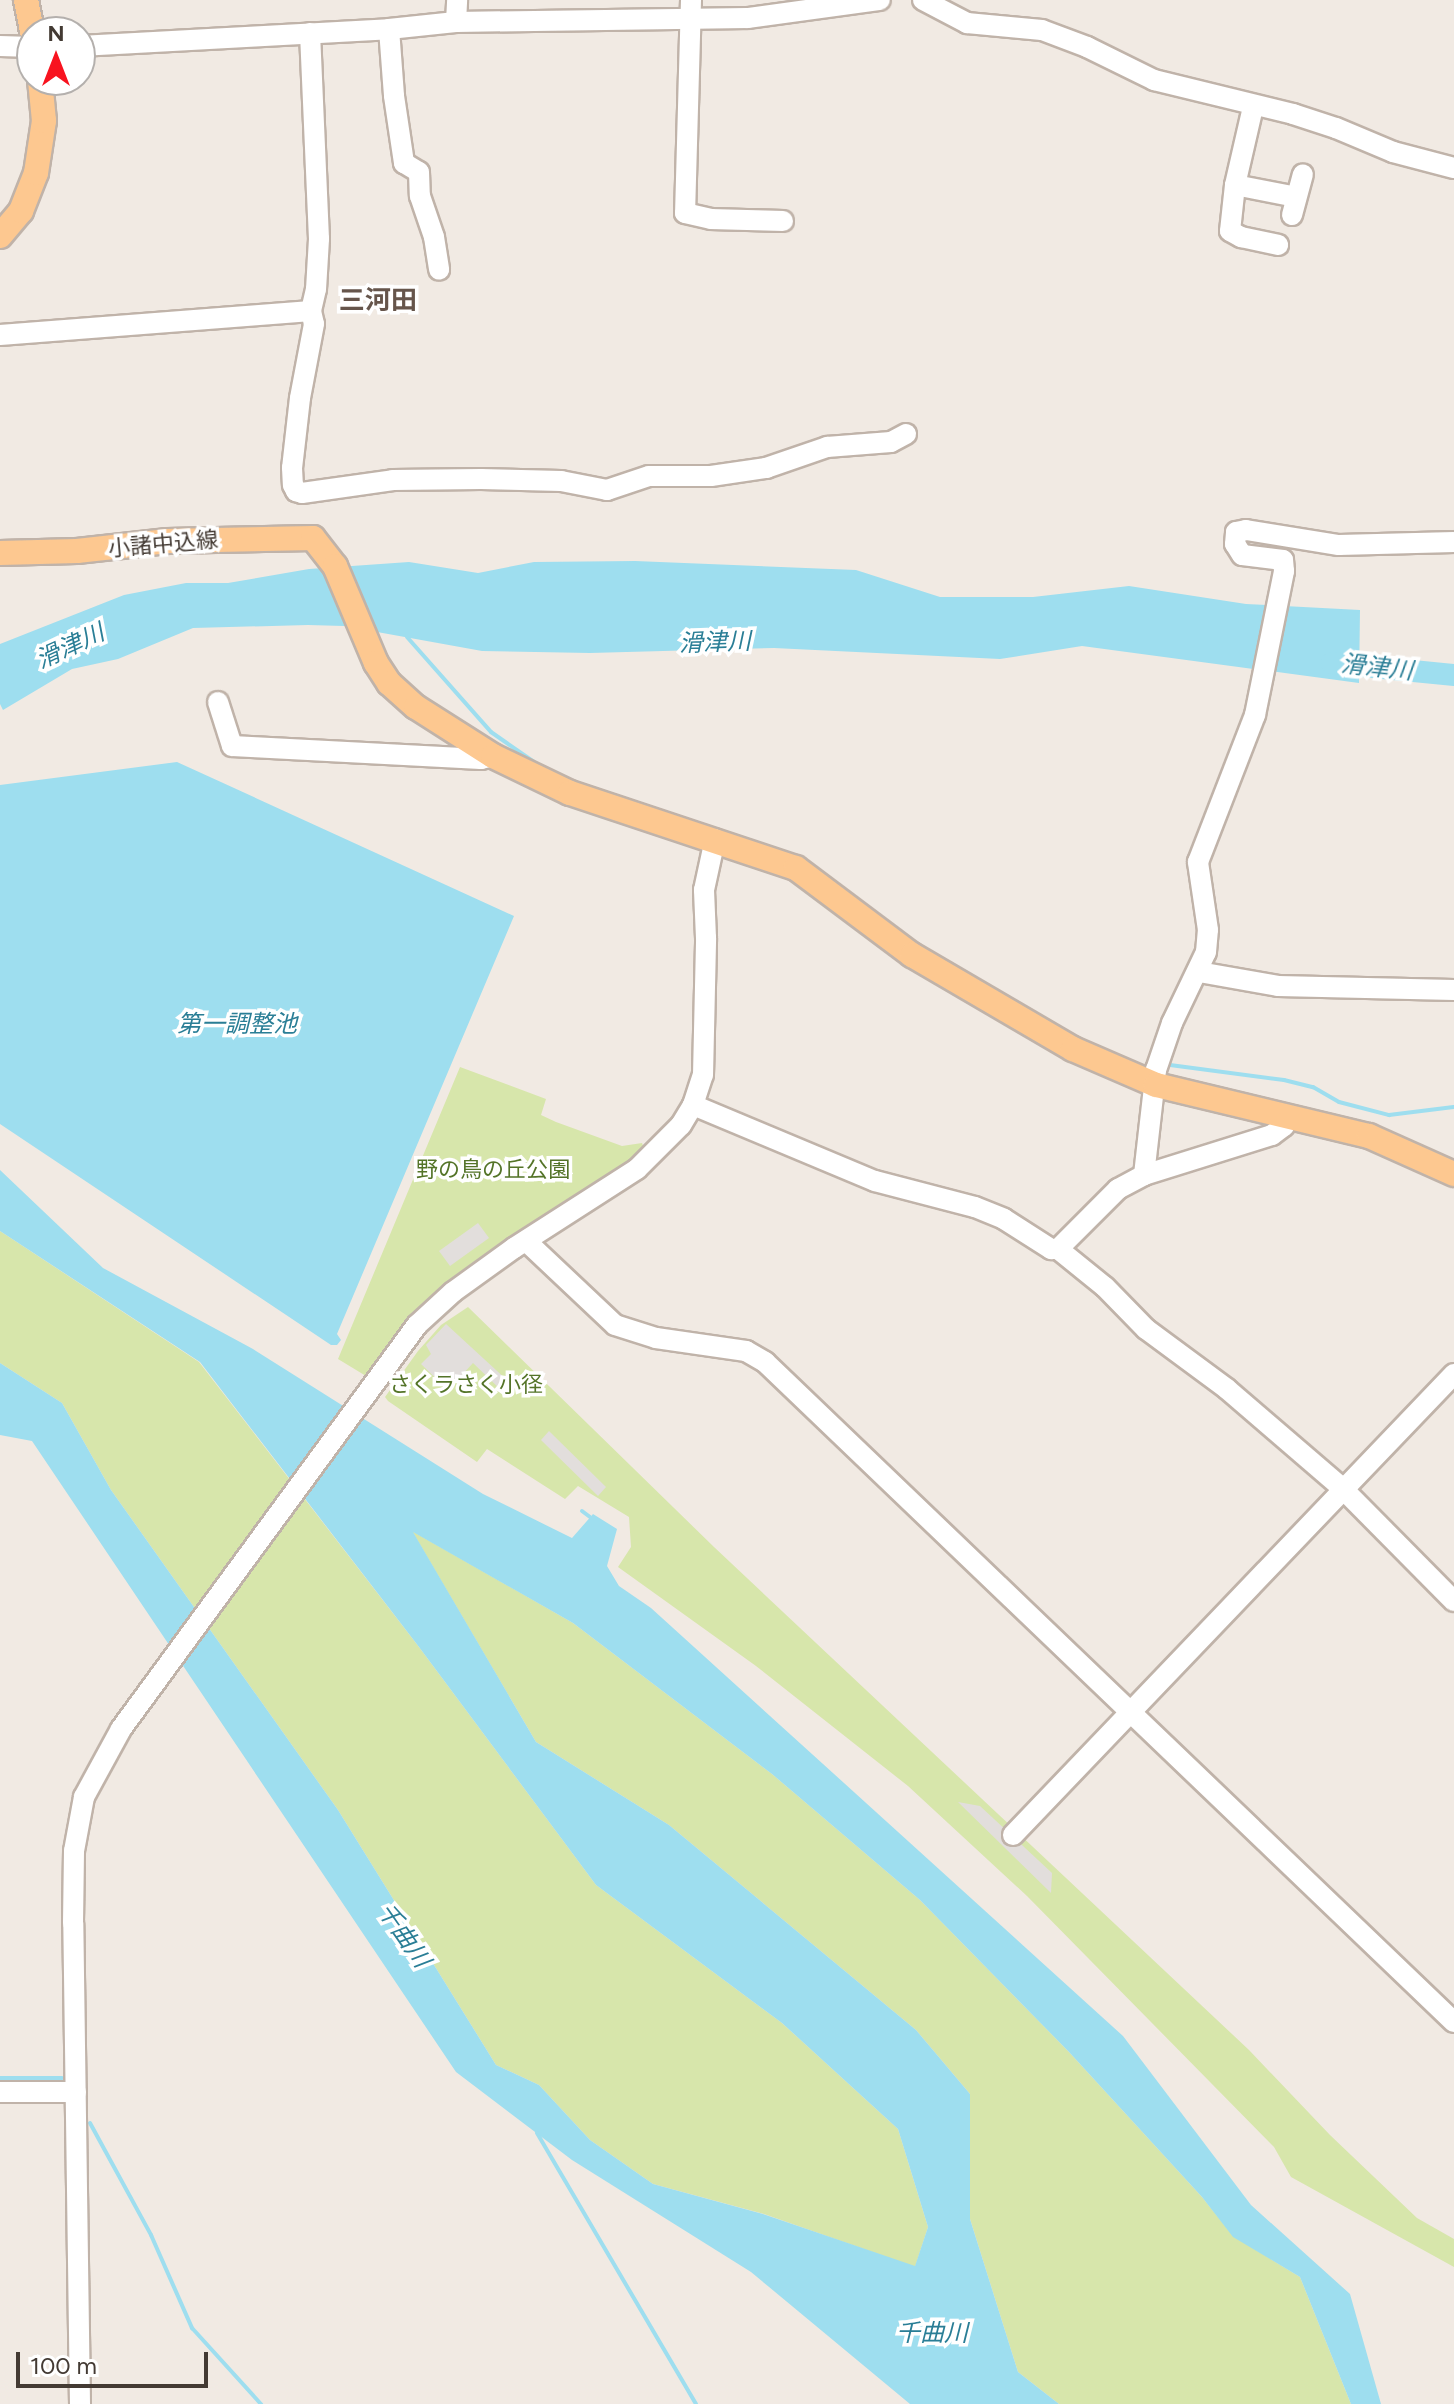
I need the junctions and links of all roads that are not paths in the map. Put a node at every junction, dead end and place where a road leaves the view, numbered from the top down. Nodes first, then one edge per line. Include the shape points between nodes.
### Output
1 (457, 0) edge
2 (880, 0) edge
3 (923, 0) edge
4 (689, 10) edge
5 (456, 22) junction
6 (389, 29) junction
7 (310, 33) junction
8 (96, 45) edge
9 (42, 96) edge
10 (1253, 107) junction
11 (1454, 168) edge
12 (1303, 174) dead end
13 (1235, 185) junction
14 (783, 221) dead end
15 (0, 236) edge
16 (1278, 245) dead end
17 (439, 270) dead end
18 (311, 311) junction
19 (0, 335) edge
20 (906, 434) dead end
21 (1454, 542) edge
22 (0, 553) edge
23 (218, 702) dead end
24 (493, 756) junction
25 (715, 839) junction
26 (1199, 972) junction
27 (1454, 990) edge
28 (1156, 1085) junction
29 (693, 1105) junction
30 (1286, 1117) junction
31 (1454, 1174) edge
32 (1144, 1175) junction
33 (526, 1241) junction
34 (1058, 1249) junction
35 (1454, 1374) edge
36 (1342, 1488) junction
37 (1454, 1601) edge
38 (1129, 1712) junction
39 (1013, 1835) dead end
40 (1454, 2022) edge
41 (0, 2092) edge
42 (76, 2092) junction
43 (80, 2404) edge

1 - 5 street
2 - 4 street via 748,18
3 - 10 street via 967,23 1042,30 1154,80
4 - 5 street
4 - 14 street via 685,213
5 - 6 street
6 - 7 street
6 - 17 street via 404,163 419,172
7 - 8 street
7 - 18 street via 319,239
9 - 15 main road via 44,121 36,173 21,211
10 - 11 street via 1293,114 1393,152
10 - 13 street
12 - 13 street via 1294,206
13 - 16 street via 1230,231
18 - 19 street
18 - 20 street via 314,324 292,468 293,485 302,493 393,480 548,480 607,490 649,476 711,476 766,468 827,447 891,442
21 - 26 street via 1339,545 1236,532 1242,555 1283,560 1284,571 1255,715 1198,862 1208,941
22 - 24 main road, 小諸中込線 via 313,538 335,566 382,674 408,701
23 - 24 street via 232,746
24 - 25 main road via 570,793
25 - 28 main road via 796,868 912,955 997,1007 1073,1049
25 - 29 street via 704,890 706,1044
26 - 27 street via 1278,986
26 - 28 street via 1172,1023
28 - 30 main road
28 - 32 street
29 - 33 street via 653,1156
29 - 34 street via 875,1181 975,1207
30 - 31 main road via 1369,1136
30 - 32 street via 1272,1135
32 - 34 street via 1118,1189
33 - 38 street via 615,1325 656,1338 746,1351 765,1362
33 - 42 street via 435,1308 403,1342 92,1778 76,1830
34 - 36 street via 1146,1329 1227,1389
35 - 36 street
36 - 37 street
36 - 38 street
38 - 39 street
38 - 40 street
41 - 42 street
42 - 43 street

